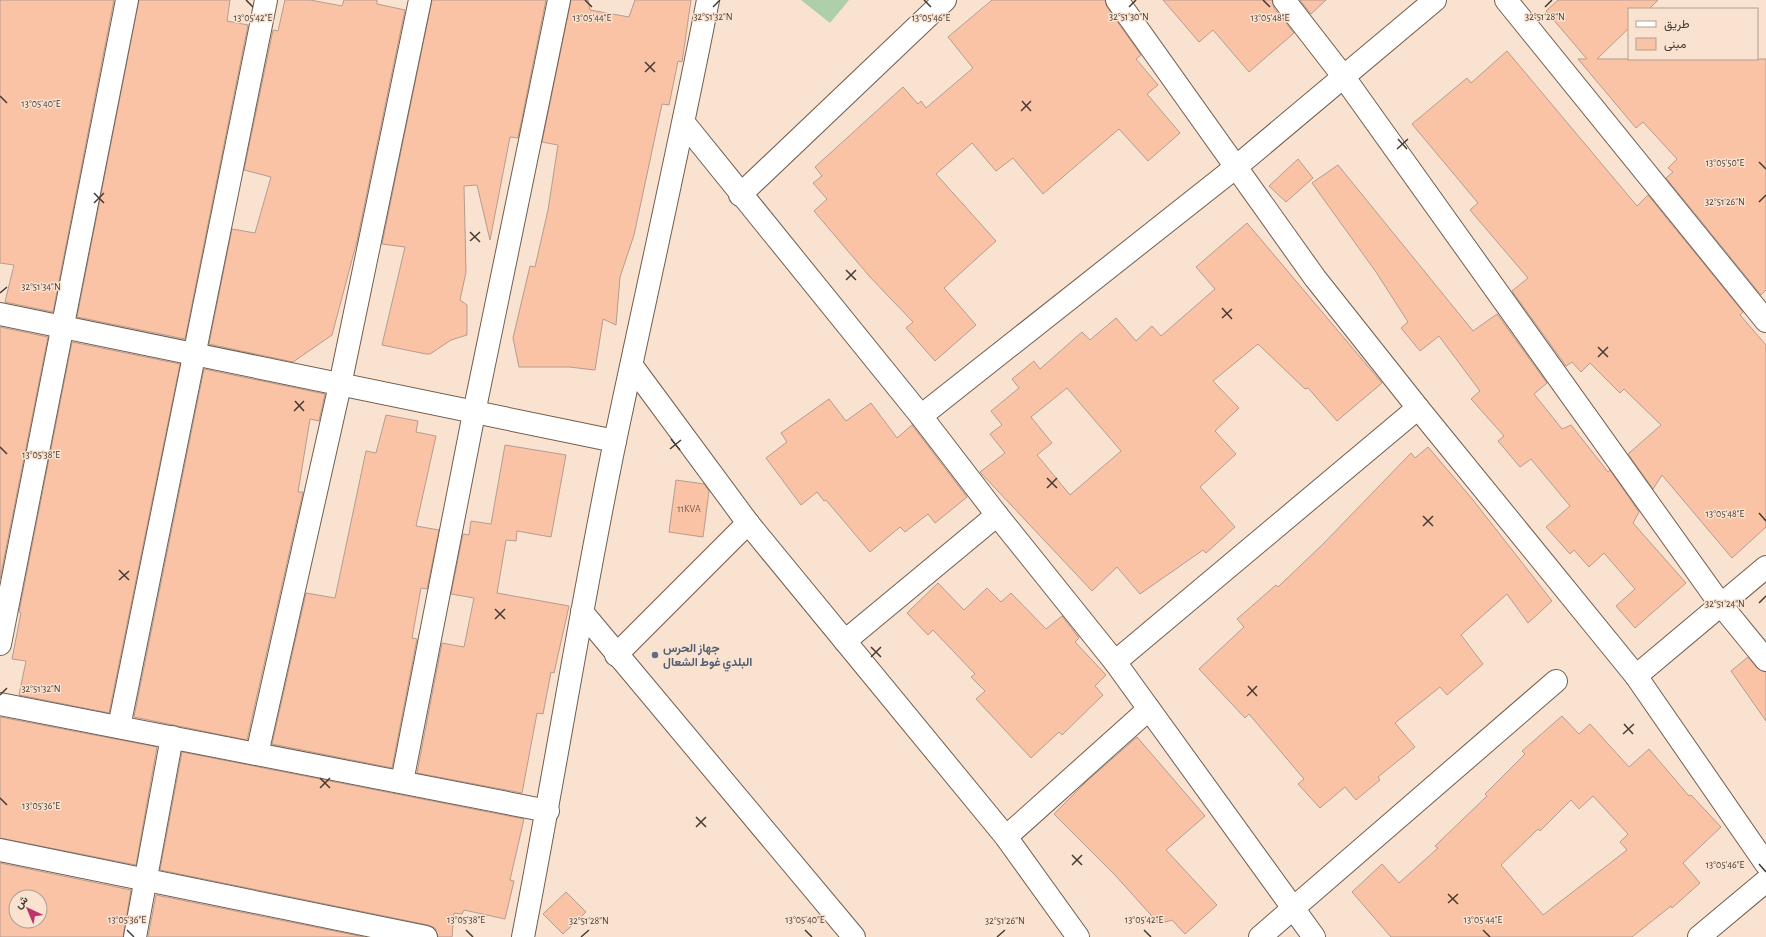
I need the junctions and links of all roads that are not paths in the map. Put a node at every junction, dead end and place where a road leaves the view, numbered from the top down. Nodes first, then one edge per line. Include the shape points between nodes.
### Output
1 (127, 0) edge
2 (266, 0) edge
3 (420, 0) edge
4 (559, 0) edge
5 (708, 0) edge
6 (945, 0) edge
7 (1117, 0) edge
8 (1284, 0) edge
9 (1435, 0) edge
10 (1506, 0) edge
11 (1344, 76) junction
12 (684, 123) junction
13 (1236, 167) junction
14 (740, 195) junction
15 (0, 314) edge
16 (1766, 321) edge
17 (63, 327) junction
18 (194, 354) junction
19 (632, 366) junction
20 (340, 385) junction
21 (1418, 408) junction
22 (474, 413) junction
23 (921, 416) junction
24 (615, 442) junction
25 (997, 515) junction
26 (748, 523) junction
27 (1766, 567) edge
28 (1720, 605) junction
29 (582, 612) junction
30 (845, 641) junction
31 (0, 644) edge
32 (616, 655) junction
33 (1766, 660) edge
34 (1115, 662) junction
35 (1636, 676) junction
36 (1556, 681) dead end
37 (0, 704) edge
38 (1149, 709) junction
39 (119, 727) junction
40 (172, 738) junction
41 (257, 754) junction
42 (402, 782) junction
43 (548, 810) junction
44 (1006, 837) junction
45 (0, 850) edge
46 (1766, 864) edge
47 (146, 880) junction
48 (1766, 882) edge
49 (1292, 909) junction
50 (135, 937) edge
51 (426, 937) edge
52 (523, 937) edge
53 (854, 937) edge
54 (1078, 937) edge
55 (1260, 937) edge
56 (1314, 937) edge
57 (1699, 937) edge

1 - 17 street
2 - 18 street
3 - 20 street
4 - 22 street
5 - 12 street
6 - 14 street
7 - 13 street
8 - 11 street
9 - 11 street
10 - 16 street
11 - 13 street
11 - 28 street
12 - 14 street
12 - 19 street
13 - 21 street via 1315,278
13 - 23 street
14 - 23 street
15 - 17 street
17 - 18 street
17 - 31 street
18 - 20 street
18 - 39 street
19 - 24 street
19 - 26 street
20 - 22 street
20 - 41 street
21 - 34 street
21 - 35 street
22 - 24 street
22 - 42 street
23 - 25 street
24 - 29 street
25 - 30 street
25 - 34 street
26 - 30 street
26 - 32 street
27 - 28 street
28 - 33 street
28 - 35 street
29 - 32 street
29 - 43 street
30 - 44 street
32 - 53 street
34 - 38 street
35 - 46 street
36 - 49 street
37 - 39 street
38 - 44 street
38 - 49 street
39 - 40 street
40 - 41 street
40 - 47 street
41 - 42 street
42 - 43 street
43 - 52 street
44 - 54 street
45 - 47 street
47 - 50 street
47 - 51 street
48 - 57 street
49 - 55 street
49 - 56 street

